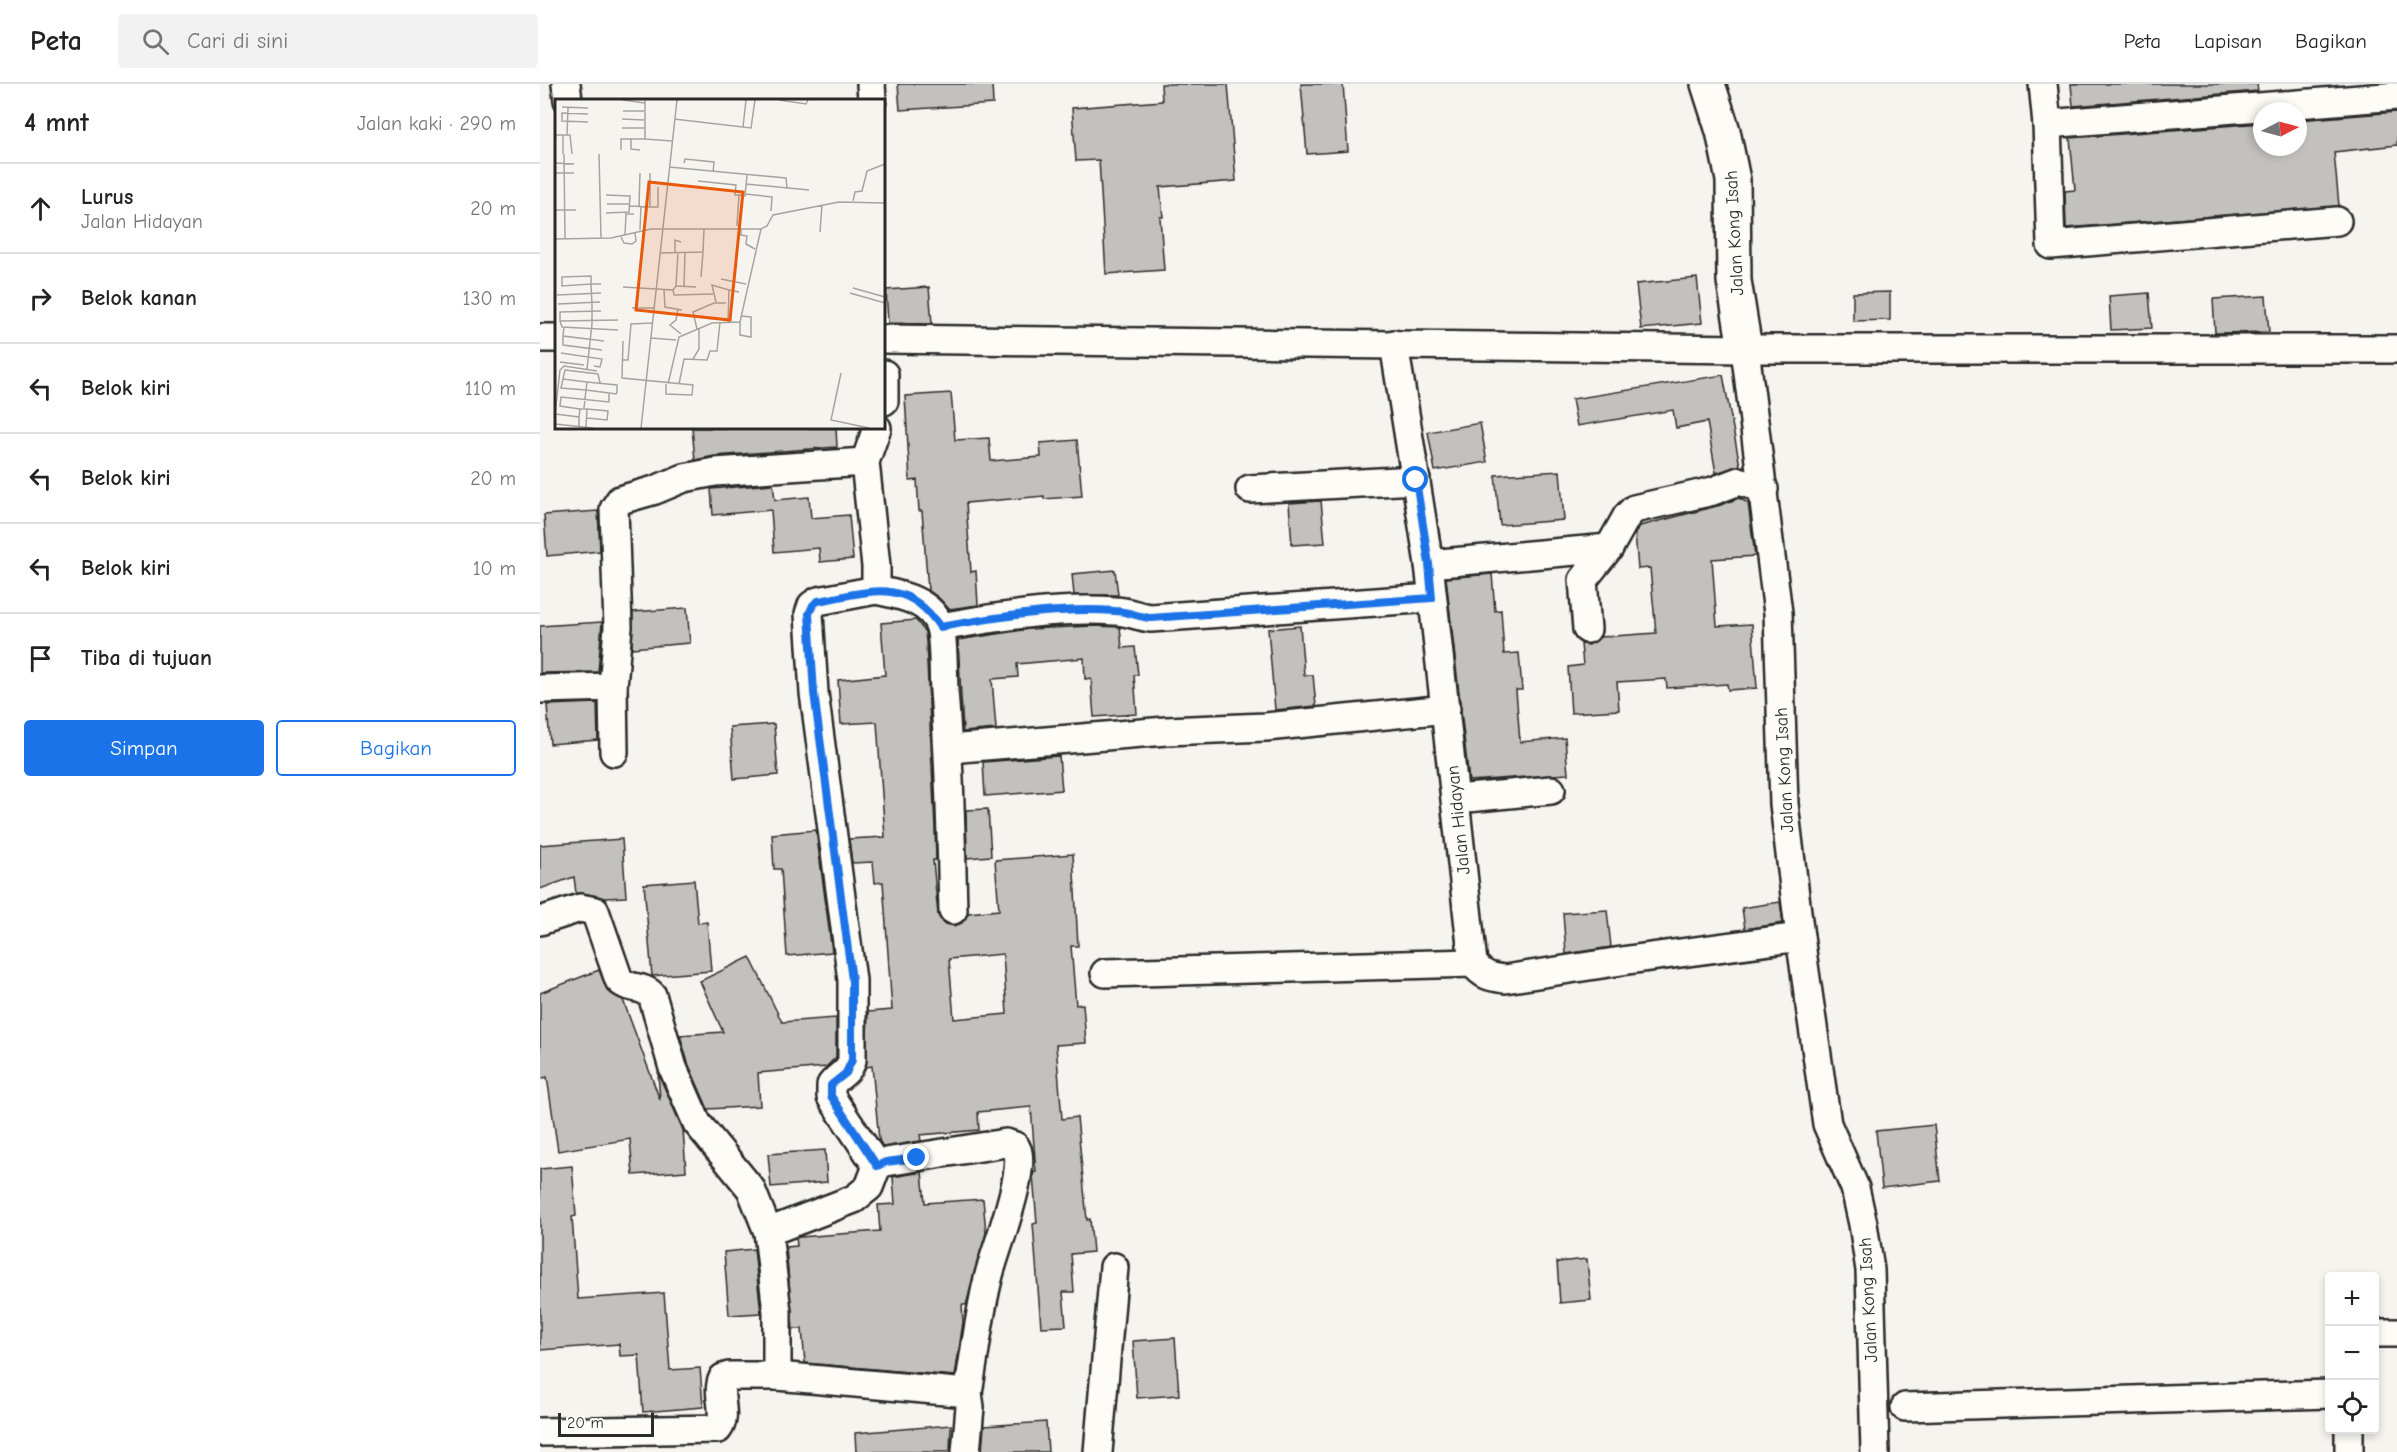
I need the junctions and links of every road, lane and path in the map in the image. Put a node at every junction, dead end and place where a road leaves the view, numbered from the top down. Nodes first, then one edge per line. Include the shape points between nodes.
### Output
1 (566, 84) edge
2 (871, 84) edge
3 (1708, 84) edge
4 (2043, 84) edge
5 (2337, 93) edge
6 (2397, 96) edge
7 (568, 99) edge
8 (872, 99) edge
9 (2047, 124) junction
10 (2337, 221) dead end
11 (885, 339) edge
12 (1394, 344) junction
13 (1745, 349) junction
14 (2397, 349) edge
15 (877, 429) edge
16 (866, 462) junction
17 (1416, 480) junction
18 (1250, 489) dead end
19 (1764, 489) junction
20 (1609, 548) junction
21 (1429, 564) junction
22 (876, 590) junction
23 (1432, 598) junction
24 (940, 627) junction
25 (1587, 629) dead end
26 (613, 687) junction
27 (540, 689) edge
28 (1446, 709) junction
29 (949, 749) junction
30 (614, 752) dead end
31 (1551, 790) dead end
32 (1457, 799) junction
33 (953, 910) dead end
34 (540, 921) edge
35 (1800, 937) junction
36 (1473, 963) junction
37 (1105, 972) dead end
38 (877, 1166) junction
39 (768, 1232) junction
40 (1114, 1267) dead end
41 (2379, 1333) edge
42 (2397, 1333) edge
43 (777, 1376) junction
44 (968, 1393) junction
45 (2325, 1394) edge
46 (1905, 1407) dead end
47 (540, 1432) edge
48 (2349, 1434) edge
49 (966, 1452) edge
50 (1098, 1452) edge
51 (1875, 1452) edge
52 (2349, 1452) edge

1 - 7 street
2 - 8 street
3 - 13 street, Jalan Kong Isah via 1733,180 1734,281
4 - 9 street
5 - 6 street
5 - 9 street
9 - 10 street via 2051,244
11 - 12 street
12 - 13 street
12 - 17 street, Jalan Hidayan
13 - 14 street
13 - 19 street, Jalan Kong Isah
15 - 16 street
16 - 22 street
16 - 26 street via 714,472 620,500 614,509 618,627
17 - 18 street
17 - 21 street, Jalan Hidayan
19 - 20 street via 1739,482 1634,509
19 - 35 street, Jalan Kong Isah via 1778,613 1784,804
20 - 21 street
20 - 25 street via 1583,580
21 - 23 street, Jalan Hidayan
22 - 24 street via 918,602
22 - 38 street via 818,601 809,614 814,693 852,980 852,1060 846,1073 831,1085 831,1096
23 - 24 street via 1151,618 1118,611 1071,611
23 - 28 street, Jalan Hidayan
24 - 29 street
26 - 27 street
26 - 30 street
28 - 29 street via 1266,728 1166,731
28 - 32 street, Jalan Hidayan
29 - 33 street
31 - 32 street
32 - 36 street, Jalan Hidayan
34 - 39 street via 580,908 595,911 619,980 652,995 673,1068 697,1123 751,1189
35 - 36 street via 1505,979 1489,977
35 - 51 street, Jalan Kong Isah via 1827,1124 1855,1188 1870,1270
36 - 37 street
38 - 39 street via 869,1187 854,1199
38 - 44 street via 1006,1143 1019,1150 1018,1175 989,1276
39 - 43 street via 777,1312
40 - 50 street
41 - 42 street
43 - 44 street
43 - 47 street via 723,1378 722,1423 714,1430
44 - 49 street
45 - 46 street
48 - 52 street

